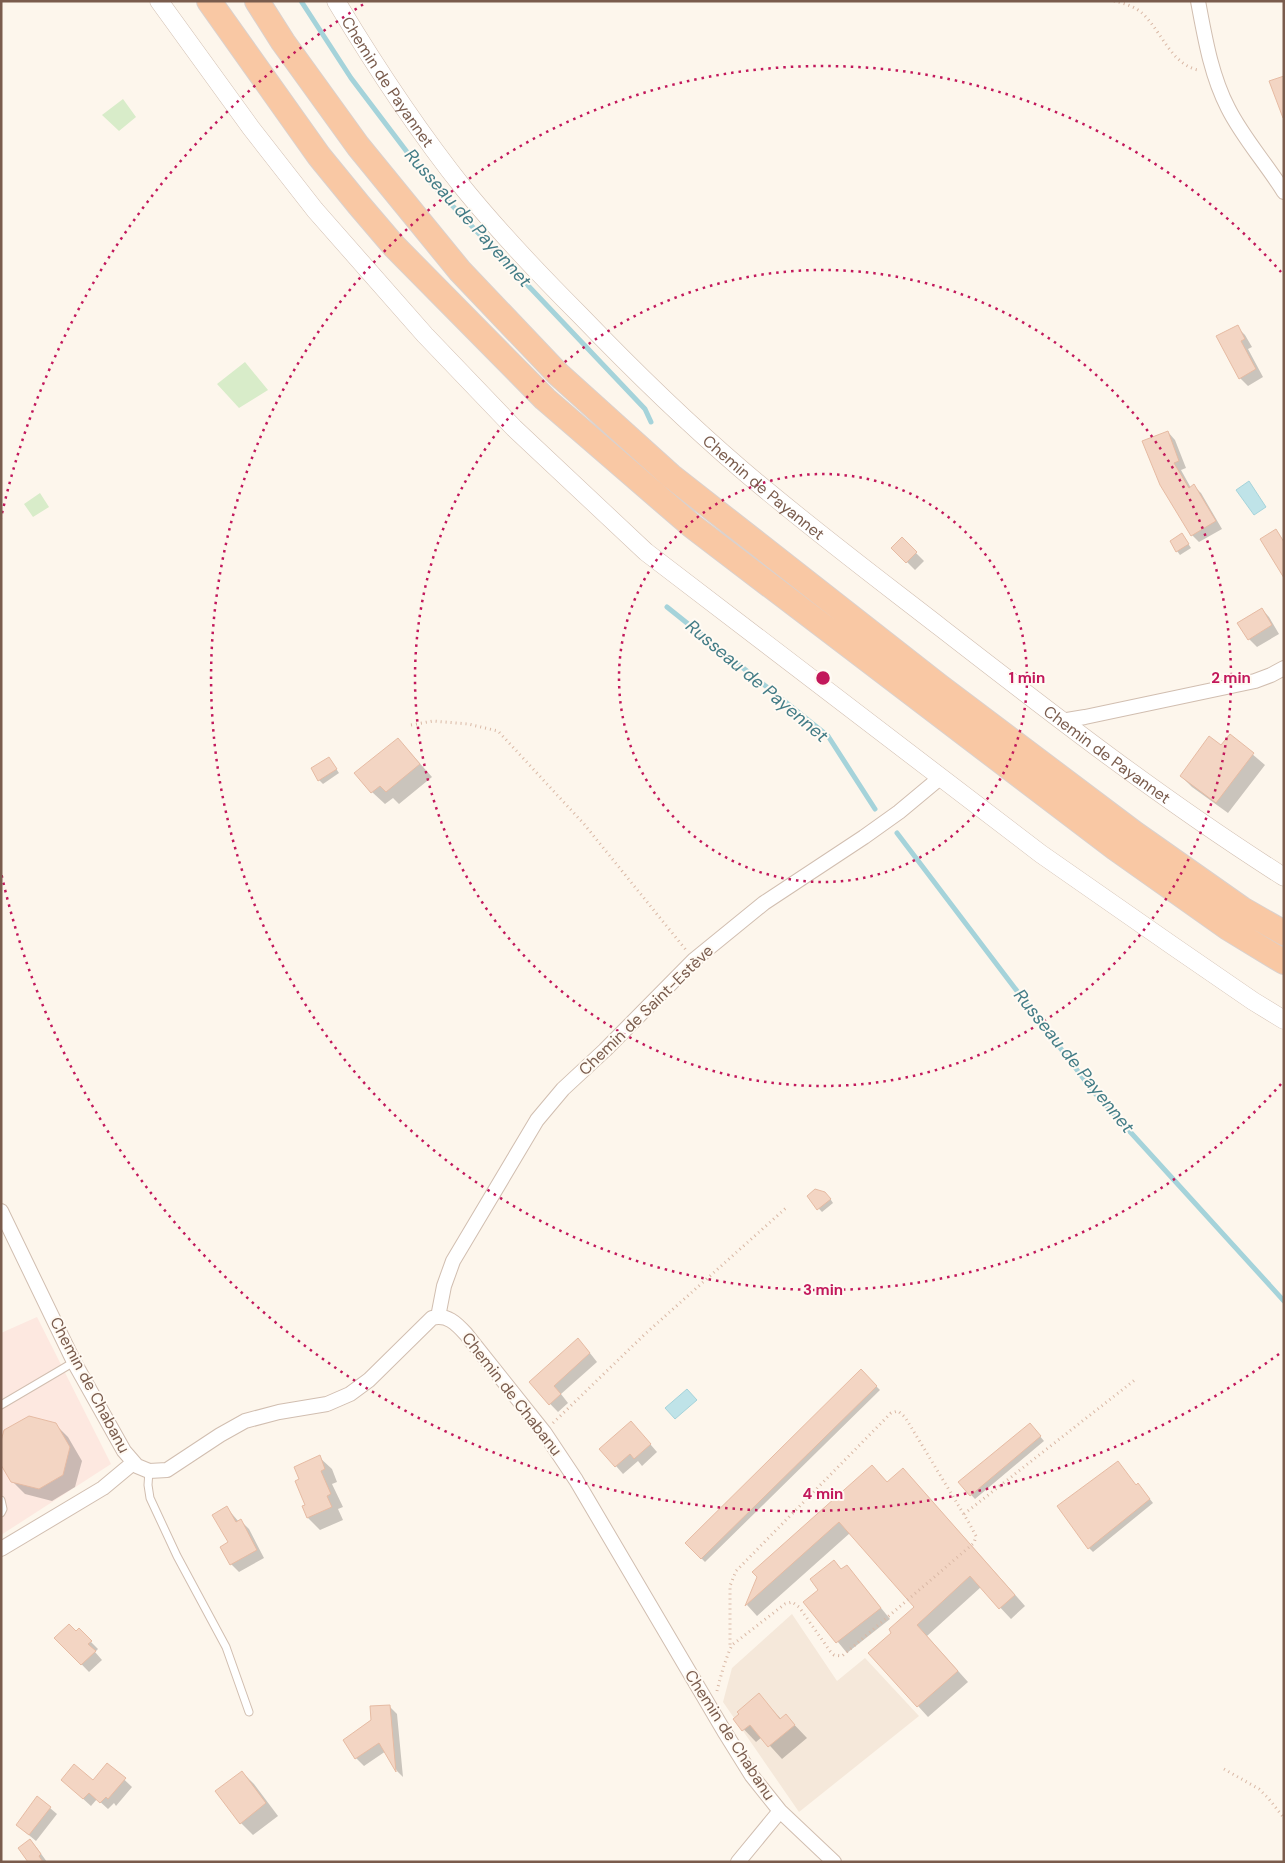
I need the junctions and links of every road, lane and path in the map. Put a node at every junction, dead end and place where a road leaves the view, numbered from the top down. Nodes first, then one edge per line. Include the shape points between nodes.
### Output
1 (159, 1) edge
2 (209, 1) edge
3 (226, 1) edge
4 (259, 1) edge
5 (336, 1) edge
6 (1114, 1) edge
7 (1198, 1) edge
8 (1214, 74) junction
9 (1284, 192) edge
10 (507, 362) junction
11 (1284, 668) edge
12 (1061, 721) junction
13 (411, 725) dead end
14 (941, 777) junction
15 (1284, 877) edge
16 (1284, 933) edge
17 (694, 960) junction
18 (1284, 962) edge
19 (1284, 1020) edge
20 (786, 1208) dead end
21 (1, 1210) edge
22 (438, 1317) junction
23 (74, 1362) junction
24 (1136, 1379) dead end
25 (1, 1405) edge
26 (544, 1432) junction
27 (133, 1463) junction
28 (149, 1471) junction
29 (1, 1500) edge
30 (1, 1513) edge
31 (964, 1514) junction
32 (1, 1549) edge
33 (730, 1648) junction
34 (712, 1711) junction
35 (249, 1712) dead end
36 (1224, 1769) dead end
37 (780, 1812) junction
38 (1284, 1818) edge
39 (738, 1862) edge
40 (834, 1862) edge

1 - 14 street via 315,210 425,335 514,428 646,552
2 - 10 highway via 319,156 394,246
3 - 10 highway via 327,146 395,232
4 - 16 highway via 283,42 358,146 460,271 558,374 671,476 939,686 1119,821 1242,909
5 - 12 street, Chemin de Payannet via 414,124 465,190 610,346 744,471
6 - 8 path via 1142,13 1166,45 1187,65
7 - 8 street
8 - 9 street via 1228,110
10 - 18 highway via 544,399 692,526 1115,848 1228,928
11 - 12 street via 1255,681
12 - 15 street, Chemin de Payannet via 1219,836
13 - 17 path via 433,721 498,731 584,824
14 - 17 street, Chemin de Saint-Estève via 885,822 764,903
14 - 19 street via 1049,859
17 - 22 street, Chemin de Saint-Estève via 563,1089 537,1120 453,1261
20 - 26 path via 644,1335
21 - 23 street, Chemin de Chabanu
22 - 26 street, Chemin de Chabanu via 456,1323
22 - 28 street via 426,1323 369,1380 350,1394 328,1404 245,1421 166,1470
23 - 25 lane
23 - 27 street, Chemin de Chabanu
24 - 31 path
26 - 34 street, Chemin de Chabanu via 576,1480
27 - 28 street, Chemin de Chabanu
27 - 32 street via 103,1488
28 - 35 lane via 150,1498 226,1647
29 - 30 lane
31 - 33 path via 976,1536 974,1543 842,1656 830,1651 792,1602 749,1630
31 - 33 path via 905,1417 898,1411 891,1413 736,1571 730,1586
33 - 34 path
34 - 37 street, Chemin de Chabanu via 752,1776
36 - 38 path via 1259,1789
37 - 39 street
37 - 40 street, Chemin de Chabanu

